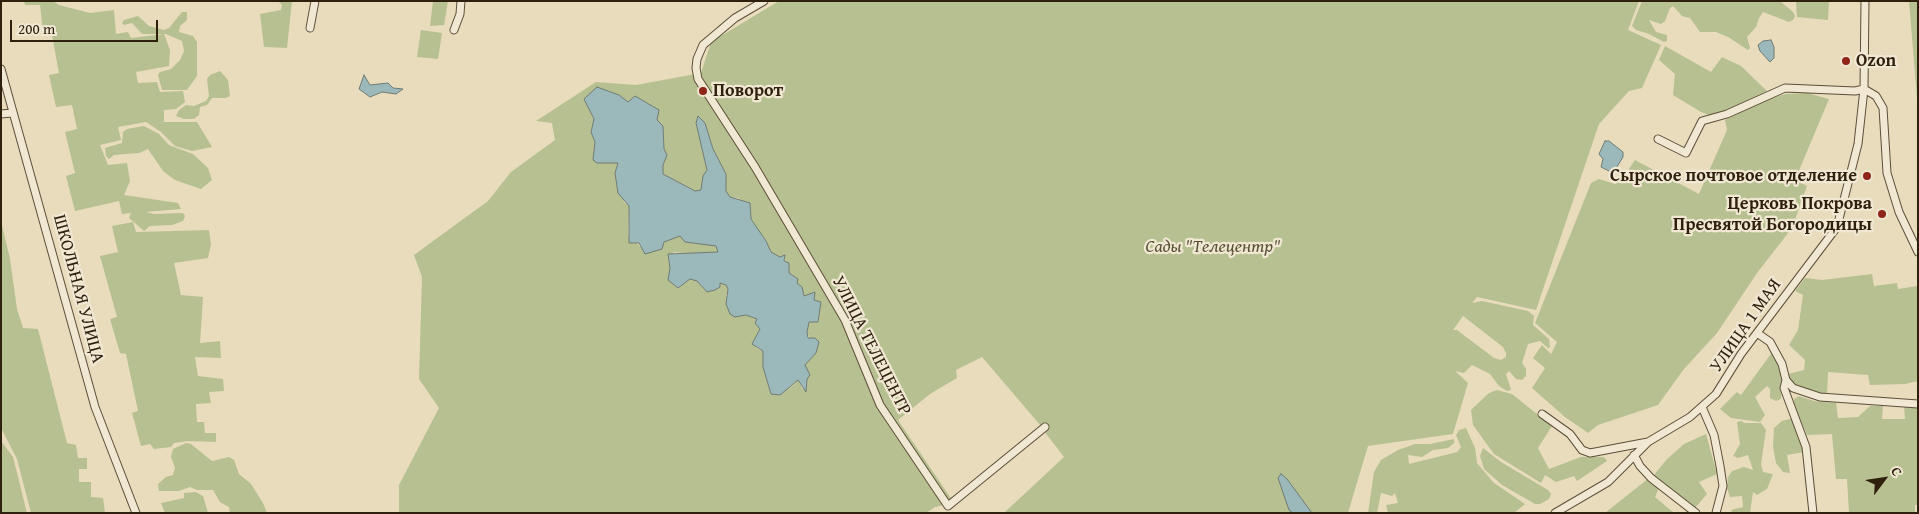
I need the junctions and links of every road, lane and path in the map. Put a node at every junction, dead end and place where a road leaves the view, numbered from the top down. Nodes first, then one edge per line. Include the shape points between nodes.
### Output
1 (315, 1) edge
2 (461, 1) edge
3 (764, 1) edge
4 (1865, 1) edge
5 (310, 28) dead end
6 (454, 30) dead end
7 (1, 69) edge
8 (1864, 90) junction
9 (12, 113) junction
10 (1, 114) edge
11 (1658, 139) dead end
12 (1918, 252) edge
13 (1757, 332) junction
14 (1786, 380) junction
15 (1918, 404) edge
16 (1702, 408) junction
17 (1542, 414) dead end
18 (1045, 427) dead end
19 (1648, 442) junction
20 (1634, 455) junction
21 (136, 513) edge
22 (1555, 513) edge
23 (1696, 513) edge
24 (1716, 513) edge
25 (1812, 513) edge

1 - 5 street
2 - 6 street
3 - 18 street, УЛИЦА ТЕЛЕЦЕНТР via 735,18 703,45 696,68 698,78 755,167 844,320 880,405 948,506
4 - 8 street, УЛИЦА 1 МАЯ
7 - 9 street, ШКОЛЬНАЯ УЛИЦА
8 - 11 street via 1785,88 1727,114 1702,121 1686,153
8 - 12 street via 1876,96 1882,108 1887,173 1899,212
8 - 13 street, УЛИЦА 1 МАЯ via 1858,144 1837,227
9 - 10 street
9 - 21 street, ШКОЛЬНАЯ УЛИЦА via 95,407
13 - 14 street via 1770,342 1777,353
13 - 16 street, УЛИЦА 1 МАЯ via 1724,383
14 - 15 street via 1799,391 1820,397
14 - 25 street via 1784,388 1806,447
16 - 19 street, УЛИЦА 1 МАЯ
16 - 24 street via 1714,435 1720,466 1722,486
17 - 19 street via 1570,434 1582,450 1590,453
19 - 20 street, УЛИЦА 1 МАЯ
20 - 22 street, УЛИЦА 1 МАЯ via 1608,482
20 - 23 street via 1651,478

